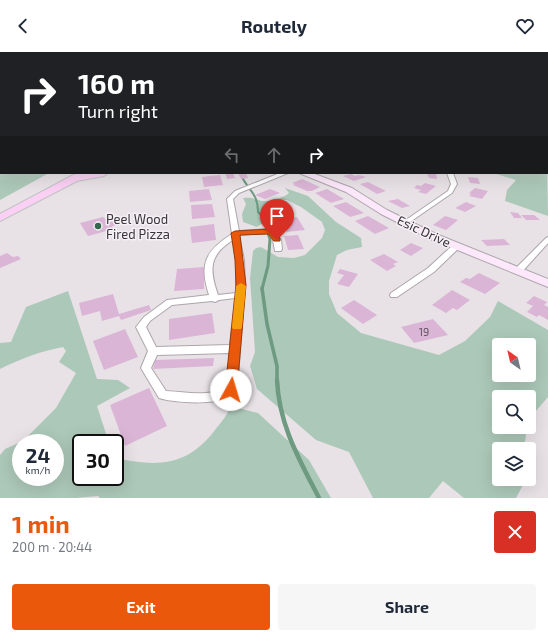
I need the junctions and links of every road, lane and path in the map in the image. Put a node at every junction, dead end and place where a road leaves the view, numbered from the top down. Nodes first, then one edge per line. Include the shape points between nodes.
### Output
1 (82, 174) edge
2 (99, 174) edge
3 (282, 174) edge
4 (311, 174) edge
5 (450, 174) edge
6 (73, 179) junction
7 (269, 208) dead end
8 (0, 218) edge
9 (405, 223) junction
10 (270, 232) junction
11 (235, 234) junction
12 (548, 238) edge
13 (456, 247) junction
14 (278, 249) dead end
15 (518, 271) junction
16 (548, 283) edge
17 (240, 295) junction
18 (394, 295) dead end
19 (215, 298) junction
20 (235, 349) junction
21 (153, 351) junction

1 - 6 main road
2 - 6 main road
3 - 11 street via 233,195 230,202
4 - 9 street, Esic Drive via 349,190
5 - 9 street via 454,184 450,192
6 - 8 main road
7 - 10 street via 270,218 274,224
9 - 13 street, Esic Drive
10 - 11 street
10 - 14 street via 277,240
11 - 17 street via 240,260
11 - 19 street via 218,248 207,271
12 - 15 street
13 - 15 street, Esic Drive
13 - 18 street via 431,270
15 - 16 street, Esic Drive
17 - 19 street
17 - 20 street
19 - 21 street via 170,302 147,318 141,327
20 - 21 street
20 - 21 street via 231,390 223,396 213,398 163,395 146,368

